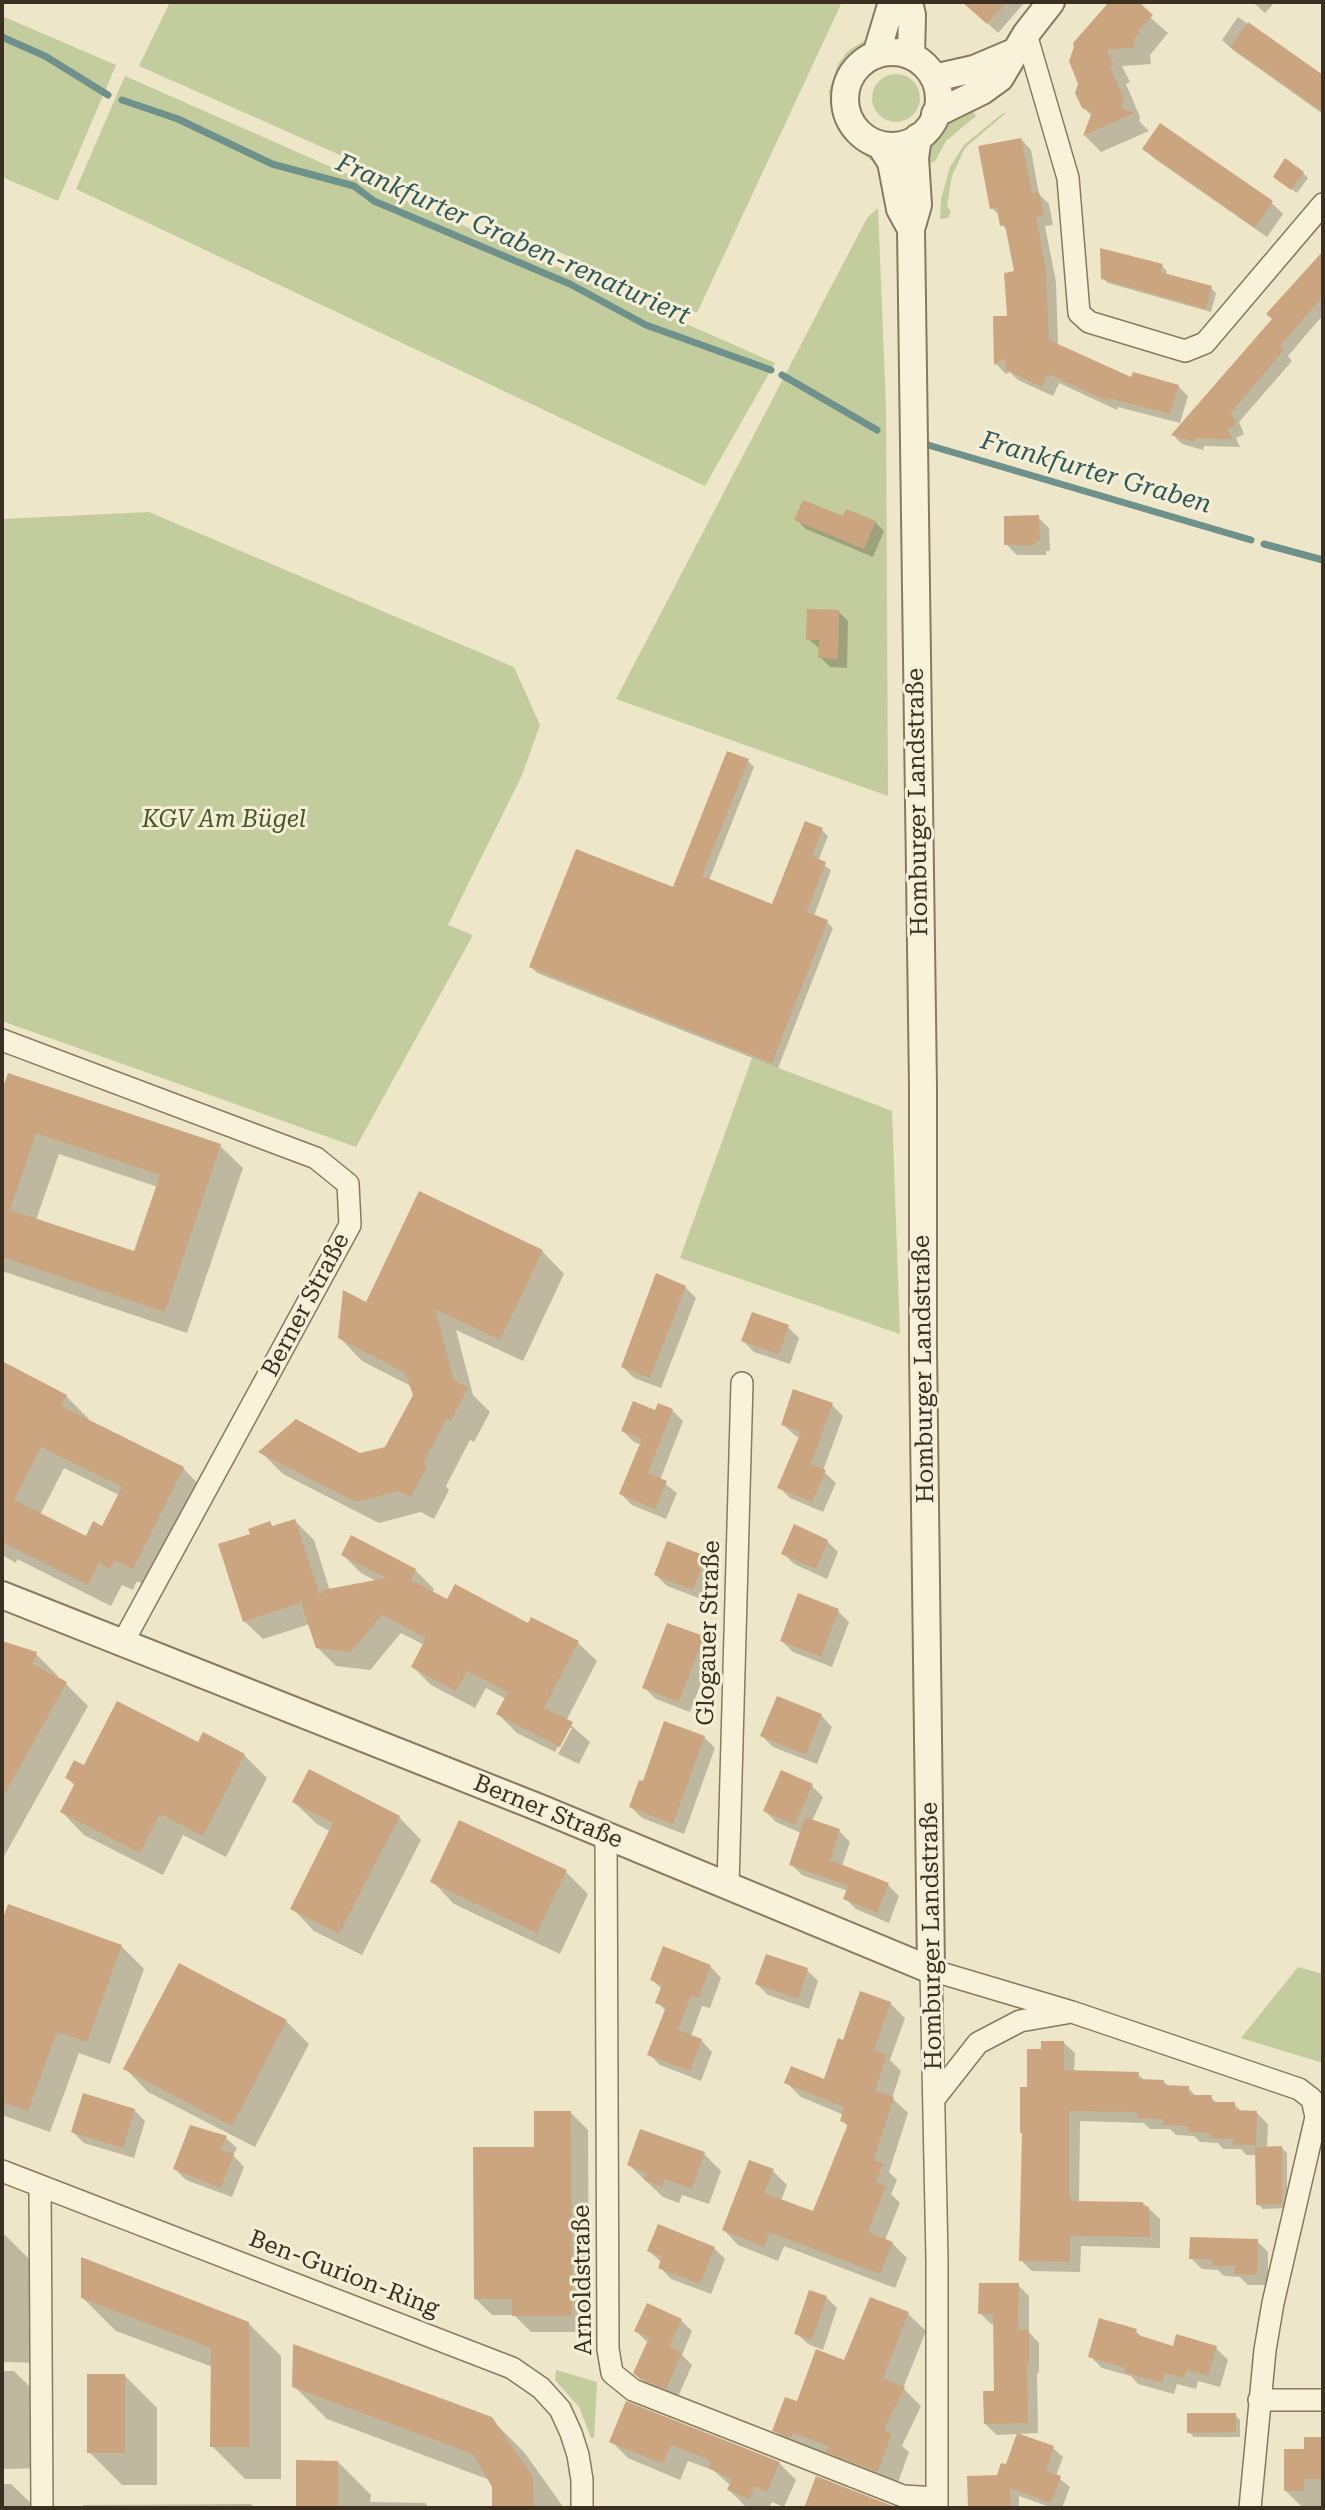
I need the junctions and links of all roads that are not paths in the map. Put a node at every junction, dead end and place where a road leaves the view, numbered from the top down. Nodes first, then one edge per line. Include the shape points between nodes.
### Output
1 (892, 2) edge
2 (909, 2) edge
3 (1051, 2) edge
4 (1020, 43) junction
5 (876, 55) junction
6 (911, 56) junction
7 (934, 78) junction
8 (935, 114) junction
9 (918, 137) junction
10 (880, 145) junction
11 (1323, 204) edge
12 (911, 229) junction
13 (2, 1040) edge
14 (742, 1383) dead end
15 (2, 1595) edge
16 (123, 1642) junction
17 (606, 1835) junction
18 (728, 1885) junction
19 (931, 1970) junction
20 (1072, 2012) junction
21 (934, 2099) junction
22 (2, 2171) edge
23 (40, 2186) junction
24 (1259, 2400) junction
25 (1323, 2400) edge
26 (937, 2503) edge
27 (42, 2508) edge
28 (582, 2508) edge
29 (1250, 2508) edge

1 - 5 street
2 - 6 street
3 - 4 street
4 - 7 street via 974,69
4 - 8 street via 1000,78
4 - 11 street via 1068,178 1079,313 1089,322 1185,351 1205,343
5 - 6 street via 894,52
5 - 10 street, Homburger Landstraße via 853,72 844,100 853,126
6 - 7 street
7 - 8 street via 939,90
8 - 9 street
9 - 10 street via 906,144
9 - 12 street, Homburger Landstraße via 918,205
10 - 12 street, Homburger Landstraße via 891,162 901,209
12 - 19 street, Homburger Landstraße
13 - 16 street, Berner Straße via 316,1158 348,1184 350,1225
14 - 18 street, Glogauer Straße
15 - 16 street, Berner Straße
16 - 17 street, Berner Straße
17 - 18 street, Berner Straße
17 - 26 street, Arnoldstraße via 608,2349 612,2373 633,2390 902,2496
18 - 19 street, Berner Straße
19 - 20 street
19 - 21 street, Homburger Landstraße
20 - 21 street via 1020,2021 978,2043
20 - 24 street via 1299,2089 1312,2099 1315,2117 1273,2303
21 - 26 street, Homburger Landstraße
22 - 23 street, Ben-Gurion-Ring
23 - 27 street
23 - 28 street, Ben-Gurion-Ring via 512,2368 541,2388 565,2421 578,2455
24 - 25 street
24 - 29 street

